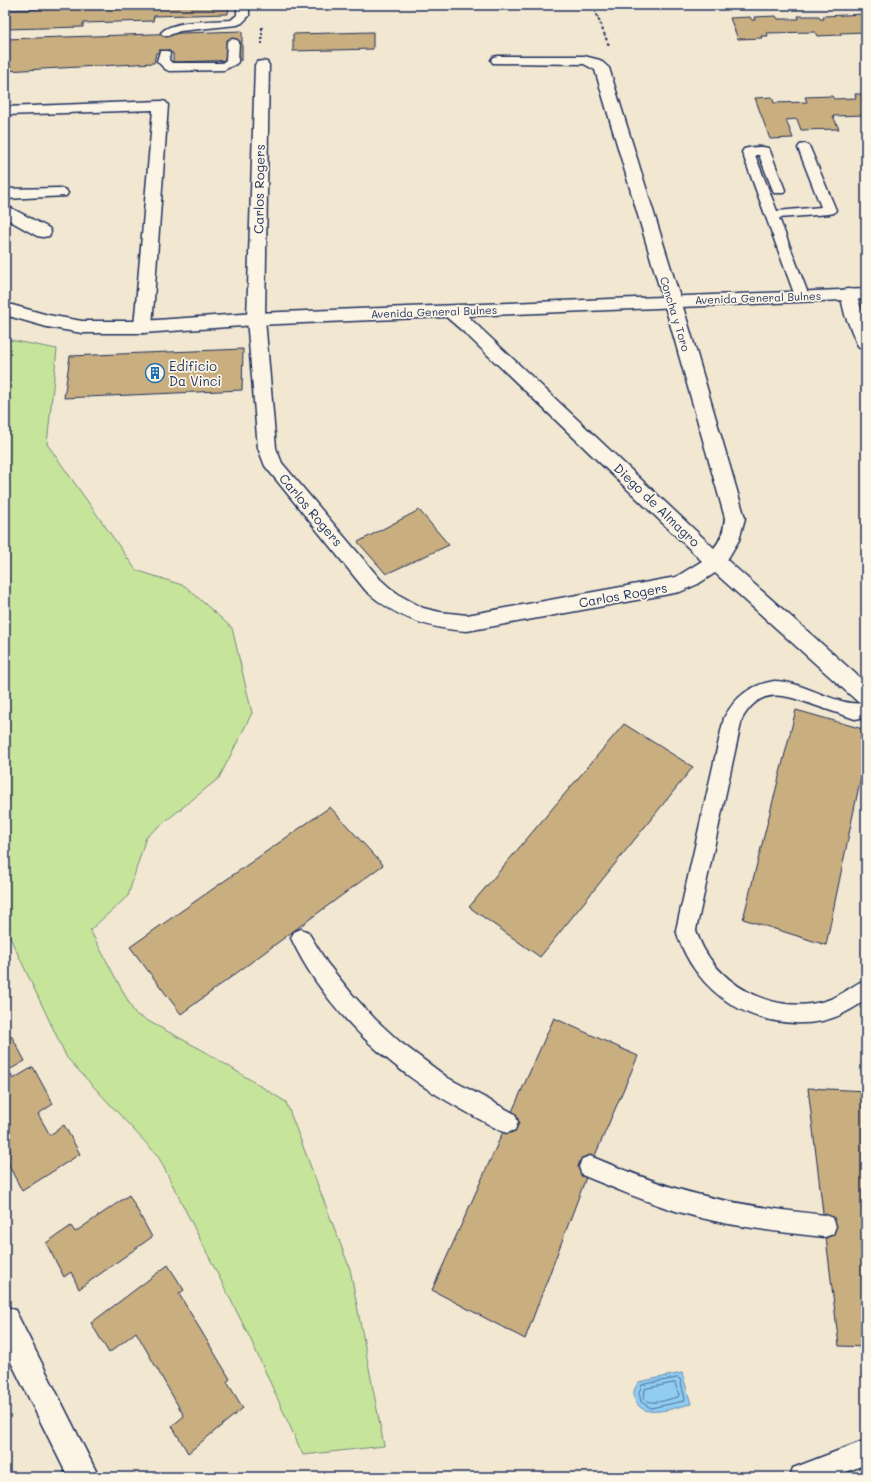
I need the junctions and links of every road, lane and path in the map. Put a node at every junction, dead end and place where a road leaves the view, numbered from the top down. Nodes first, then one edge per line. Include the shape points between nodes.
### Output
1 (243, 5) edge
2 (593, 5) edge
3 (262, 27) dead end
4 (167, 33) dead end
5 (233, 42) dead end
6 (164, 53) dead end
7 (498, 60) dead end
8 (262, 65) joint
9 (598, 65) junction
10 (5, 111) edge
11 (804, 148) dead end
12 (779, 190) dead end
13 (60, 193) dead end
14 (5, 194) edge
15 (5, 210) edge
16 (772, 215) junction
17 (43, 232) dead end
18 (848, 294) junction
19 (866, 294) edge
20 (802, 296) junction
21 (671, 302) junction
22 (5, 309) edge
23 (450, 311) junction
24 (256, 319) junction
25 (143, 327) junction
26 (866, 344) edge
27 (715, 560) junction
28 (866, 696) edge
29 (866, 710) edge
30 (301, 938) dead end
31 (866, 989) edge
32 (507, 1122) dead end
33 (590, 1167) dead end
34 (825, 1226) dead end
35 (5, 1320) edge
36 (866, 1452) edge
37 (84, 1477) edge
38 (802, 1477) edge

1 - 4 lane via 243,16 233,23 178,28
2 - 9 path via 612,53
3 - 8 path
5 - 6 lane via 232,62 224,66 169,67 163,61
7 - 9 street via 584,60
8 - 24 street, Carlos Rogers
9 - 21 street, Concha y Toro via 602,68
10 - 25 street via 161,105
11 - 16 lane via 829,210
12 - 16 lane via 764,150 748,152
13 - 14 street
15 - 17 street
16 - 20 lane
18 - 19 street, Avenida General Bulnes
18 - 20 street, Avenida General Bulnes
18 - 26 street
20 - 21 street, Avenida General Bulnes
21 - 23 street, Avenida General Bulnes
21 - 27 street, Concha y Toro via 734,518 730,542
22 - 25 street, Avenida General Bulnes via 47,321 82,327
23 - 24 street, Avenida General Bulnes
23 - 27 street, Diego de Almagro
24 - 25 street, Avenida General Bulnes
24 - 27 street, Carlos Rogers via 267,448 274,466 372,585 398,605 431,619 467,623 680,584 705,570
27 - 28 street, Diego de Almagro
29 - 31 lane via 855,712 783,688 758,692 738,707 733,718 686,930 693,950 721,985 740,999 761,1008 782,1013 804,1014 824,1011
30 - 32 lane via 323,974 350,1008 383,1041 420,1072
33 - 34 lane via 640,1188 690,1204 744,1216
35 - 37 street
36 - 38 lane

